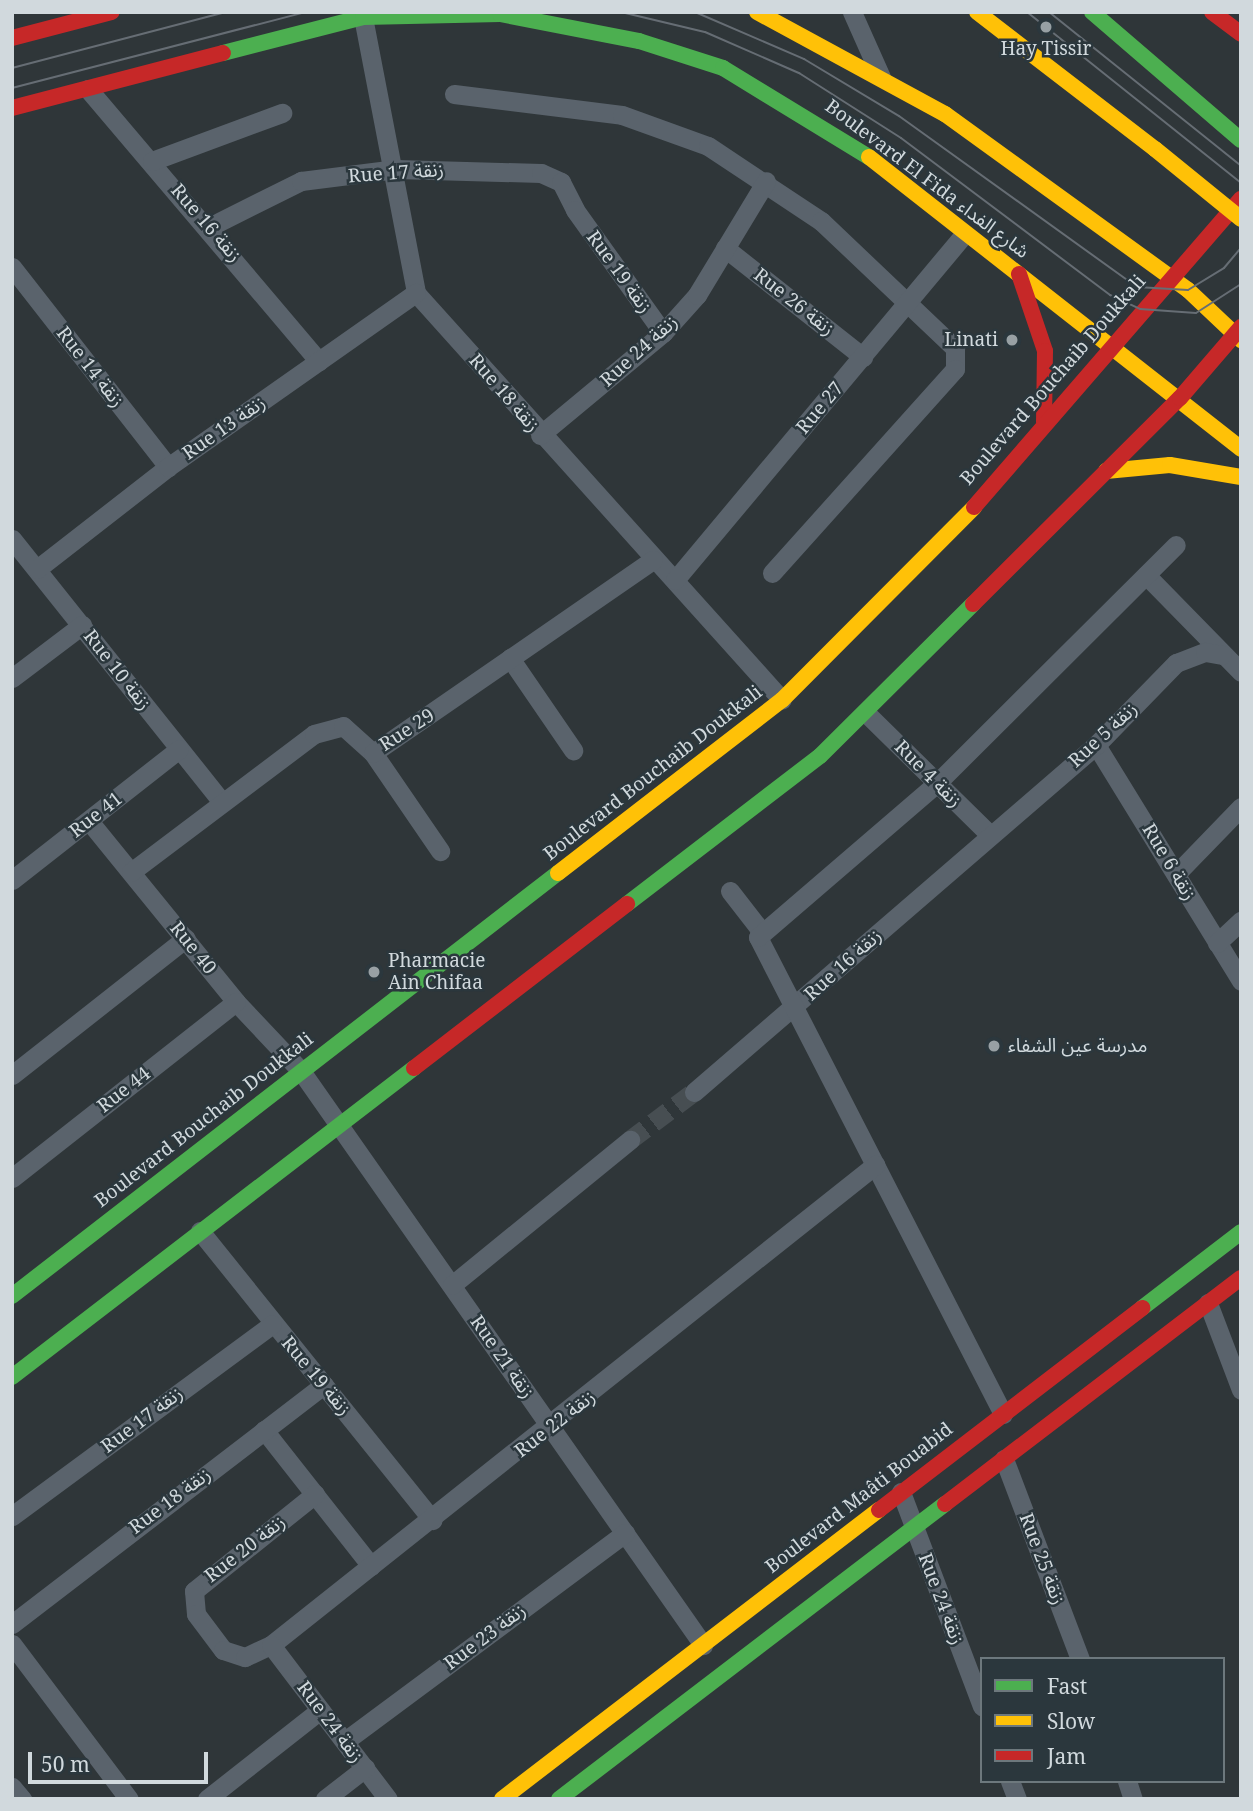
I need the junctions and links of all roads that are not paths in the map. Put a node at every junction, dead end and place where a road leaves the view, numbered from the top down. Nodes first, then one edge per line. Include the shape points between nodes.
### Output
1 (112, 12) edge
2 (757, 12) edge
3 (852, 12) edge
4 (977, 12) edge
5 (1092, 12) edge
6 (1212, 12) edge
7 (88, 15) edge
8 (363, 18) junction
9 (1241, 34) edge
10 (12, 38) edge
11 (881, 77) junction
12 (88, 89) junction
13 (454, 94) dead end
14 (12, 108) edge
15 (282, 113) dead end
16 (1241, 140) edge
17 (152, 161) junction
18 (396, 169) junction
19 (766, 181) junction
20 (1241, 199) edge
21 (575, 211) joint
22 (1241, 219) edge
23 (209, 227) junction
24 (964, 234) junction
25 (725, 248) junction
26 (12, 267) edge
27 (1019, 274) junction
28 (1169, 276) junction
29 (416, 293) junction
30 (909, 304) junction
31 (663, 333) junction
32 (1239, 334) edge
33 (1112, 343) junction
34 (863, 357) junction
35 (319, 361) junction
36 (1180, 398) junction
37 (1044, 422) junction
38 (540, 435) junction
39 (1241, 449) edge
40 (168, 467) junction
41 (1106, 471) junction
42 (1241, 477) edge
43 (12, 539) edge
44 (1176, 545) dead end
45 (653, 560) junction
46 (37, 569) junction
47 (772, 573) dead end
48 (1146, 575) junction
49 (675, 580) junction
50 (82, 625) junction
51 (1222, 655) junction
52 (510, 658) junction
53 (1241, 672) edge
54 (12, 678) edge
55 (782, 700) junction
56 (867, 715) junction
57 (1096, 745) junction
58 (179, 749) junction
59 (573, 750) dead end
60 (373, 753) junction
61 (937, 783) junction
62 (221, 801) junction
63 (1241, 807) edge
64 (89, 821) junction
65 (989, 834) junction
66 (440, 851) dead end
67 (131, 872) junction
68 (1177, 873) junction
69 (12, 880) edge
70 (730, 891) dead end
71 (1241, 921) edge
72 (761, 932) junction
73 (186, 938) junction
74 (1217, 943) junction
75 (1241, 981) edge
76 (236, 1002) junction
77 (796, 1008) junction
78 (301, 1071) junction
79 (12, 1075) edge
80 (694, 1092) tunnel mouth
81 (340, 1126) junction
82 (630, 1140) tunnel mouth
83 (875, 1164) junction
84 (12, 1178) edge
85 (200, 1231) junction
86 (1241, 1232) edge
87 (1241, 1278) edge
88 (452, 1285) junction
89 (12, 1296) edge
90 (1208, 1303) junction
91 (272, 1324) junction
92 (12, 1377) edge
93 (324, 1385) junction
94 (1241, 1390) edge
95 (1003, 1414) junction
96 (551, 1427) junction
97 (264, 1430) junction
98 (1004, 1460) junction
99 (901, 1492) junction
100 (315, 1494) junction
101 (12, 1516) edge
102 (432, 1520) junction
103 (914, 1528) junction
104 (625, 1533) junction
105 (371, 1566) junction
106 (14, 1620) edge
107 (12, 1644) edge
108 (703, 1644) junction
109 (271, 1645) junction
110 (223, 1650) joint
111 (1079, 1657) edge
112 (980, 1701) edge
113 (320, 1710) junction
114 (345, 1741) junction
115 (365, 1768) junction
116 (12, 1787) edge
117 (22, 1799) edge
118 (129, 1799) edge
119 (207, 1799) edge
120 (325, 1799) edge
121 (387, 1799) edge
122 (502, 1799) edge
123 (559, 1799) edge

1 - 7 main road
2 - 11 main road
3 - 11 street
4 - 22 main road, bridge
5 - 16 main road
6 - 9 main road
7 - 10 main road
8 - 12 main road, Boulevard El Fida شارع الفداء
8 - 18 street
8 - 24 main road, Boulevard El Fida شارع الفداء via 452,12 540,19 723,68 865,154
11 - 28 main road via 945,114
12 - 14 main road, Boulevard El Fida شارع الفداء
12 - 17 street, Rue 16 زنقة
13 - 19 street via 622,115 708,146
15 - 17 street
17 - 23 street, Rue 16 زنقة
18 - 21 street, Rue 17 زنقة via 541,173 561,182
18 - 23 street, Rue 17 زنقة via 275,188
18 - 29 street
19 - 25 street, Rue 24 زنقة
19 - 30 street via 821,221
20 - 28 main road, Boulevard Bouchaib Doukkali
21 - 31 street, Rue 19 زنقة
23 - 35 street, Rue 16 زنقة
24 - 27 main road, Boulevard El Fida شارع الفداء
24 - 30 street, Rue 27
25 - 31 street, Rue 24 زنقة via 698,295
25 - 34 street, Rue 26 زنقة
26 - 40 street, Rue 14 زنقة
27 - 33 main road, Boulevard El Fida شارع الفداء
27 - 37 main road via 1045,351
28 - 32 main road
28 - 33 main road, Boulevard Bouchaib Doukkali
29 - 35 street, Rue 13 زنقة
29 - 38 street, Rue 18 زنقة
30 - 34 street, Rue 27
30 - 47 street via 956,348 957,367
31 - 38 street, Rue 24 زنقة
32 - 36 main road
33 - 36 main road, Boulevard El Fida شارع الفداء
33 - 37 main road, Boulevard Bouchaib Doukkali
34 - 49 street, Rue 27
35 - 40 street, Rue 13 زنقة
36 - 39 main road, Boulevard El Fida شارع الفداء
36 - 41 main road
37 - 55 main road, Boulevard Bouchaib Doukkali via 942,543
38 - 45 street, Rue 18 زنقة
40 - 46 street, Rue 13 زنقة
41 - 42 main road via 1170,466
41 - 56 main road
43 - 46 street, Rue 10 زنقة
44 - 48 street
45 - 49 street, Rue 18 زنقة
45 - 52 street, Rue 29
46 - 50 street, Rue 10 زنقة
48 - 51 street
48 - 61 street
49 - 55 street, Rue 18 زنقة
50 - 54 street
50 - 58 street, Rue 10 زنقة
51 - 53 street
51 - 57 street, Rue 5 زنقة via 1205,652 1176,663
52 - 59 street
52 - 60 street, Rue 29
55 - 78 main road, Boulevard Bouchaib Doukkali
56 - 61 street, Rue 4 زنقة
56 - 81 main road
57 - 65 street, Rue 5 زنقة
57 - 68 street, Rue 6 زنقة
58 - 62 street, Rue 10 زنقة
58 - 64 street, Rue 41
60 - 62 street, Rue 29 via 356,733 329,727
60 - 66 street
61 - 65 street, Rue 4 زنقة
61 - 72 street
62 - 67 street, Rue 29
63 - 68 street
64 - 67 street, Rue 40
64 - 69 street, Rue 41
65 - 77 street, Rue 16 زنقة
67 - 73 street, Rue 40
68 - 74 street, Rue 6 زنقة
70 - 72 street
71 - 74 street
72 - 77 street via 759,948
73 - 76 street, Rue 40
73 - 79 street
74 - 75 street, Rue 6 زنقة
76 - 78 street, Rue 40
76 - 84 street, Rue 44
77 - 80 street, Rue 16 زنقة
77 - 83 street
78 - 81 street, Rue 21 زنقة
78 - 89 main road, Boulevard Bouchaib Doukkali
81 - 85 main road
81 - 88 street, Rue 21 زنقة
82 - 88 street
83 - 95 street
83 - 96 street, Rue 22 زنقة
85 - 91 street, Rue 19 زنقة
85 - 92 main road
86 - 95 main road, Boulevard Maâti Bouabid
87 - 90 main road
88 - 96 street, Rue 21 زنقة
90 - 94 street
90 - 98 main road
91 - 93 street, Rue 19 زنقة
91 - 101 street, Rue 17 زنقة
93 - 97 street, Rue 18 زنقة
93 - 102 street, Rue 19 زنقة
95 - 99 main road, Boulevard Maâti Bouabid
96 - 102 street, Rue 22 زنقة
96 - 104 street, Rue 21 زنقة
97 - 100 street
97 - 106 street, Rue 18 زنقة
98 - 103 main road
98 - 111 street, Rue 25 زنقة
99 - 103 street, Rue 24 زنقة
99 - 108 main road, Boulevard Maâti Bouabid
100 - 105 street
100 - 110 street, Rue 20 زنقة via 194,1591 196,1614
102 - 105 street, Rue 22 زنقة
103 - 112 street, Rue 24 زنقة
103 - 123 main road
104 - 108 street, Rue 21 زنقة
104 - 114 street, Rue 23 زنقة
105 - 109 street, Rue 22 زنقة
107 - 118 street
108 - 122 main road, Boulevard Maâti Bouabid
109 - 110 street, Rue 22 زنقة via 245,1657
109 - 113 street, Rue 24 زنقة
113 - 114 street, Rue 24 زنقة
113 - 119 street
114 - 115 street, Rue 24 زنقة
115 - 120 street
115 - 121 street, Rue 24 زنقة
116 - 117 street

